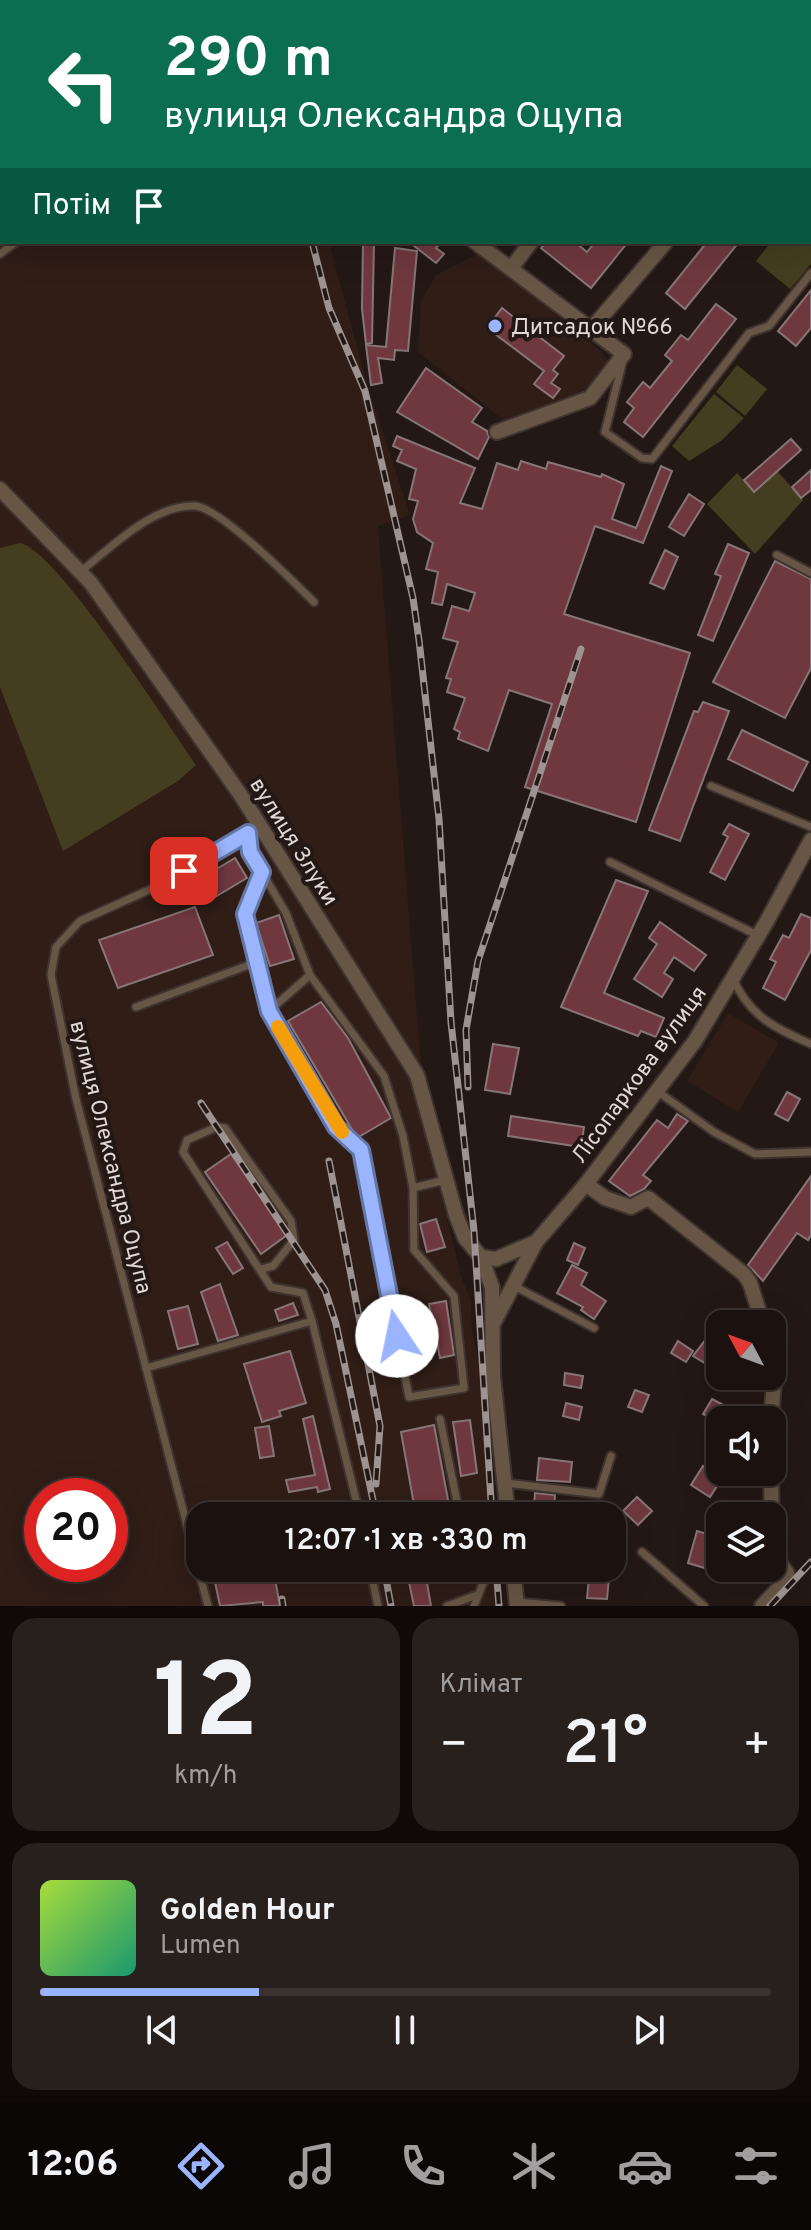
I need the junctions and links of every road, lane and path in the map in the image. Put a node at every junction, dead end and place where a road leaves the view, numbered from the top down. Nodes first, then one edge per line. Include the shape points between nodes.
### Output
1 (478, 244) edge
2 (529, 244) edge
3 (664, 244) edge
4 (512, 267) junction
5 (811, 273) edge
6 (593, 327) junction
7 (624, 354) junction
8 (497, 432) dead end
9 (0, 489) edge
10 (777, 555) dead end
11 (80, 572) junction
12 (811, 573) edge
13 (314, 602) dead end
14 (711, 786) dead end
15 (811, 827) edge
16 (254, 830) junction
17 (811, 840) edge
18 (610, 862) dead end
19 (262, 872) junction
20 (759, 936) junction
21 (257, 962) junction
22 (310, 975) junction
23 (733, 979) junction
24 (136, 1007) dead end
25 (269, 1011) junction
26 (811, 1044) edge
27 (657, 1091) junction
28 (811, 1152) edge
29 (445, 1180) junction
30 (586, 1184) junction
31 (413, 1188) junction
32 (536, 1242) junction
33 (481, 1257) junction
34 (262, 1269) junction
35 (512, 1285) junction
36 (759, 1310) edge
37 (312, 1321) junction
38 (494, 1322) junction
39 (594, 1328) dead end
40 (146, 1368) junction
41 (440, 1419) dead end
42 (611, 1456) dead end
43 (505, 1483) junction
44 (357, 1502) edge
45 (457, 1502) edge
46 (507, 1502) edge
47 (642, 1552) dead end
48 (373, 1582) edge
49 (482, 1582) edge
50 (515, 1582) edge
51 (782, 1582) edge
52 (477, 1595) junction
53 (517, 1604) edge
54 (208, 1606) edge
55 (378, 1606) edge
56 (447, 1606) edge
57 (474, 1606) edge
58 (561, 1606) edge
59 (704, 1606) edge
60 (762, 1606) edge

1 - 4 street
2 - 4 street
3 - 6 street
4 - 6 street
5 - 7 lane via 769,326 749,333 652,459 642,458 605,432
6 - 7 street
7 - 8 street via 590,398
9 - 11 street, вулиця Злуки
10 - 12 lane
11 - 13 lane via 168,510 198,506 224,521
11 - 16 street, вулиця Злуки
14 - 15 lane
16 - 19 lane via 250,852
16 - 29 street, вулиця Злуки via 417,1075
16 - 40 lane, вулиця Олександра Оцупа via 160,885 80,921 56,947 51,975 76,1099
17 - 20 street, Лісопаркова вулиця
18 - 20 lane
19 - 21 lane via 245,914
19 - 22 lane via 286,913
20 - 23 street, Лісопаркова вулиця
21 - 24 lane
21 - 25 lane
22 - 25 lane
22 - 31 lane via 384,1076
23 - 26 lane via 745,1005
23 - 27 street, Лісопаркова вулиця
25 - 31 lane via 336,1127 361,1150 409,1397 464,1388 454,1296 414,1250
27 - 28 lane via 755,1154
27 - 30 street, Лісопаркова вулиця
29 - 31 lane
29 - 33 street, вулиця Злуки via 465,1238
30 - 32 street, Лісопаркова вулиця
30 - 36 street via 631,1207 648,1198 667,1210 744,1274
32 - 33 street, Лісопаркова вулиця via 496,1259
32 - 35 street, Лісопаркова вулиця
33 - 38 street, вулиця Злуки via 492,1287
34 - 34 lane via 183,1152 187,1140 225,1128 291,1221 294,1240 273,1266
34 - 37 lane via 271,1287 303,1293
35 - 38 street, Лісопаркова вулиця
35 - 39 lane
37 - 40 lane
37 - 44 lane
38 - 43 street, вулиця Злуки via 493,1376
40 - 54 lane, вулиця Олександра Оцупа
41 - 45 lane
42 - 43 lane via 599,1494
43 - 46 street, вулиця Злуки
47 - 59 lane
48 - 55 lane
49 - 52 lane
50 - 53 street
51 - 60 street
52 - 56 lane
52 - 57 lane
53 - 58 lane

